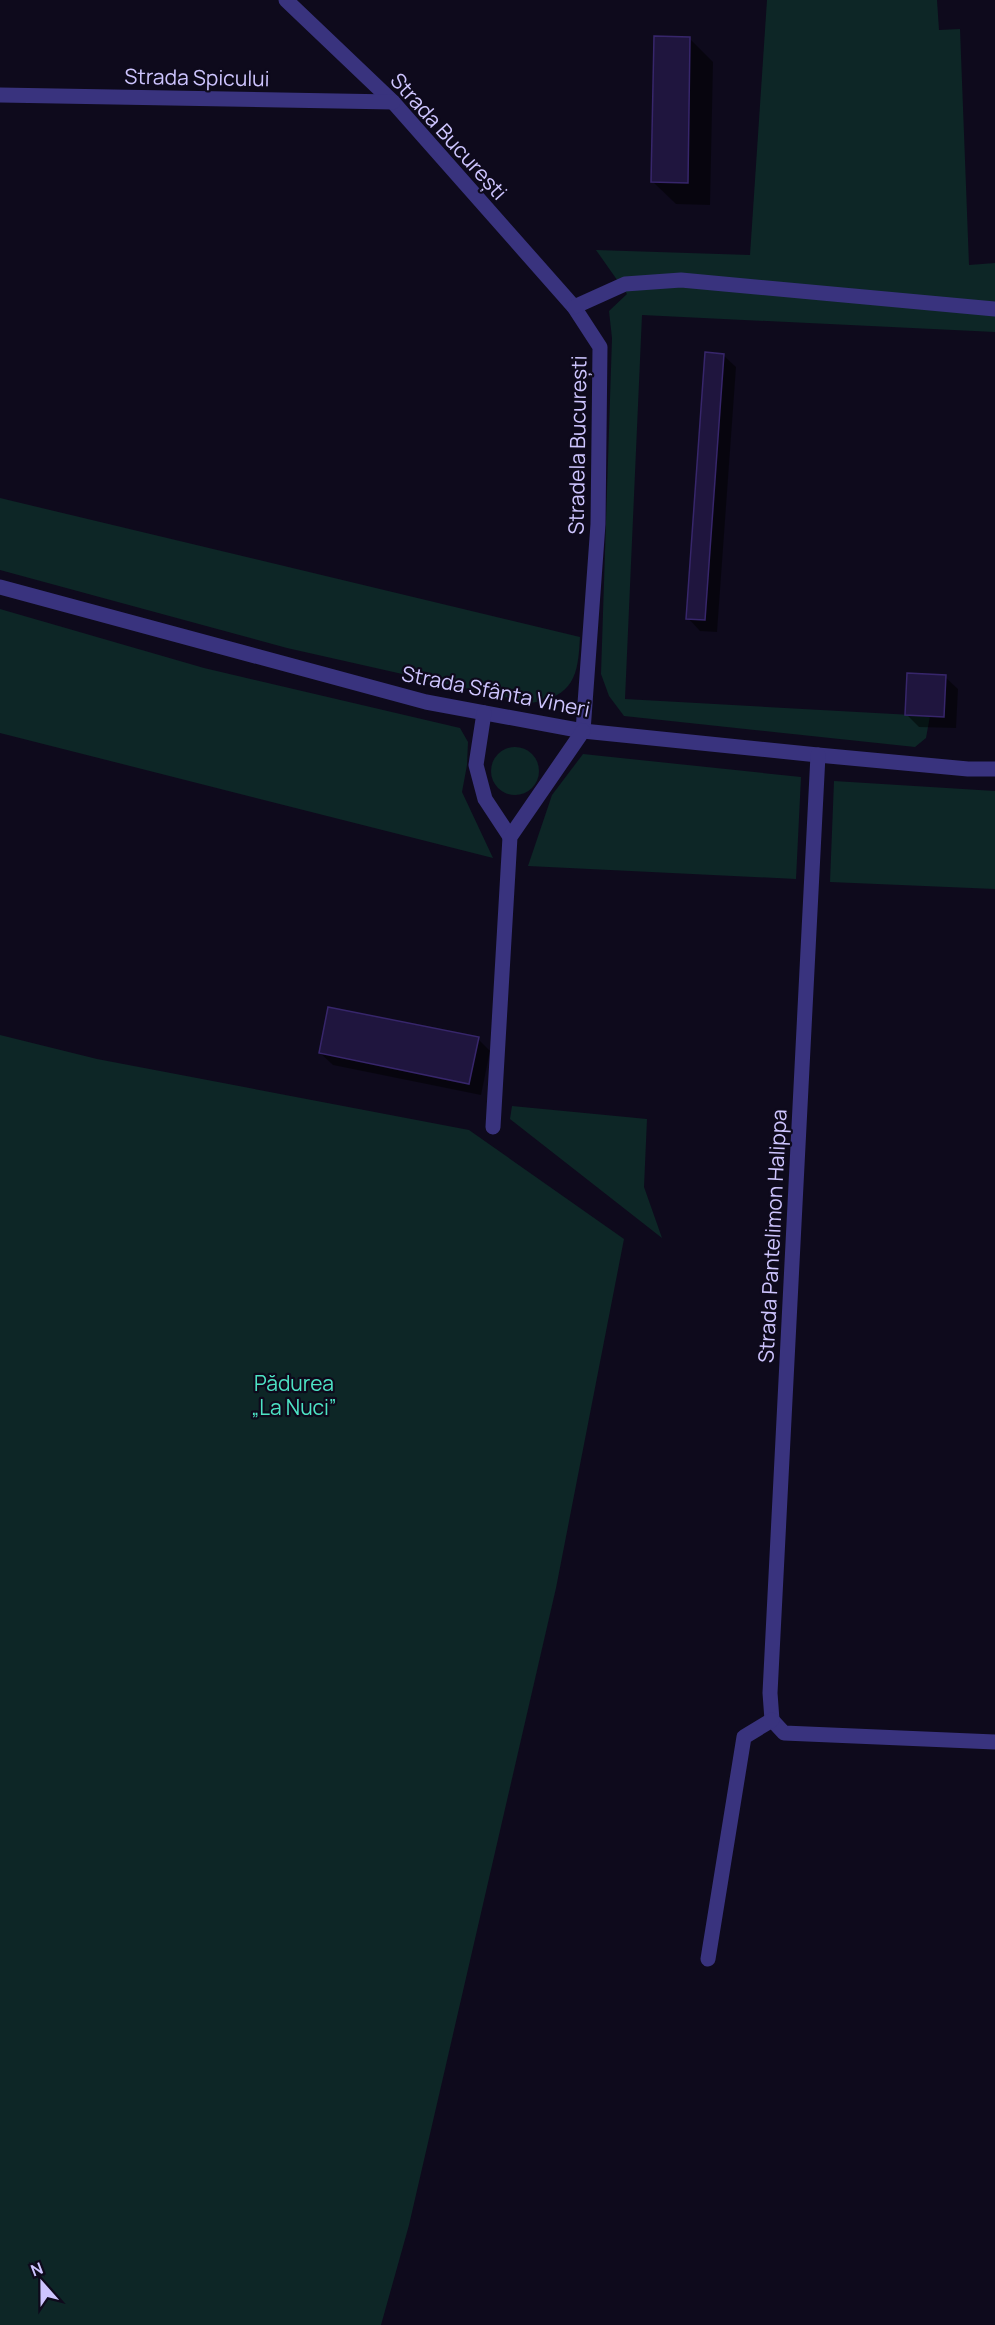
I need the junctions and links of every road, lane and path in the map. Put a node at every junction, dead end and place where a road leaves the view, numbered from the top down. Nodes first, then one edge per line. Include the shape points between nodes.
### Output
1 (286, 0) edge
2 (0, 95) edge
3 (393, 102) junction
4 (574, 307) junction
5 (995, 309) edge
6 (0, 587) edge
7 (484, 713) junction
8 (584, 731) junction
9 (818, 755) junction
10 (995, 769) edge
11 (510, 837) junction
12 (493, 1126) dead end
13 (772, 1720) junction
14 (995, 1742) edge
15 (708, 1959) dead end

1 - 3 street, Strada București
2 - 3 street, Strada Spicului
3 - 4 street, Strada București
4 - 5 street via 625,284 681,280
4 - 8 street, Stradela București via 600,347 598,524
6 - 7 street, Strada Sfânta Vineri via 415,699
7 - 8 street, Strada Sfânta Vineri
7 - 11 street via 476,765 485,799
8 - 9 street, Strada Sfânta Vineri
8 - 11 street
9 - 10 street, Strada Sfânta Vineri
9 - 13 street, Strada Pantelimon Halippa via 770,1693
11 - 12 street
13 - 14 street via 784,1733
13 - 15 street via 744,1737

